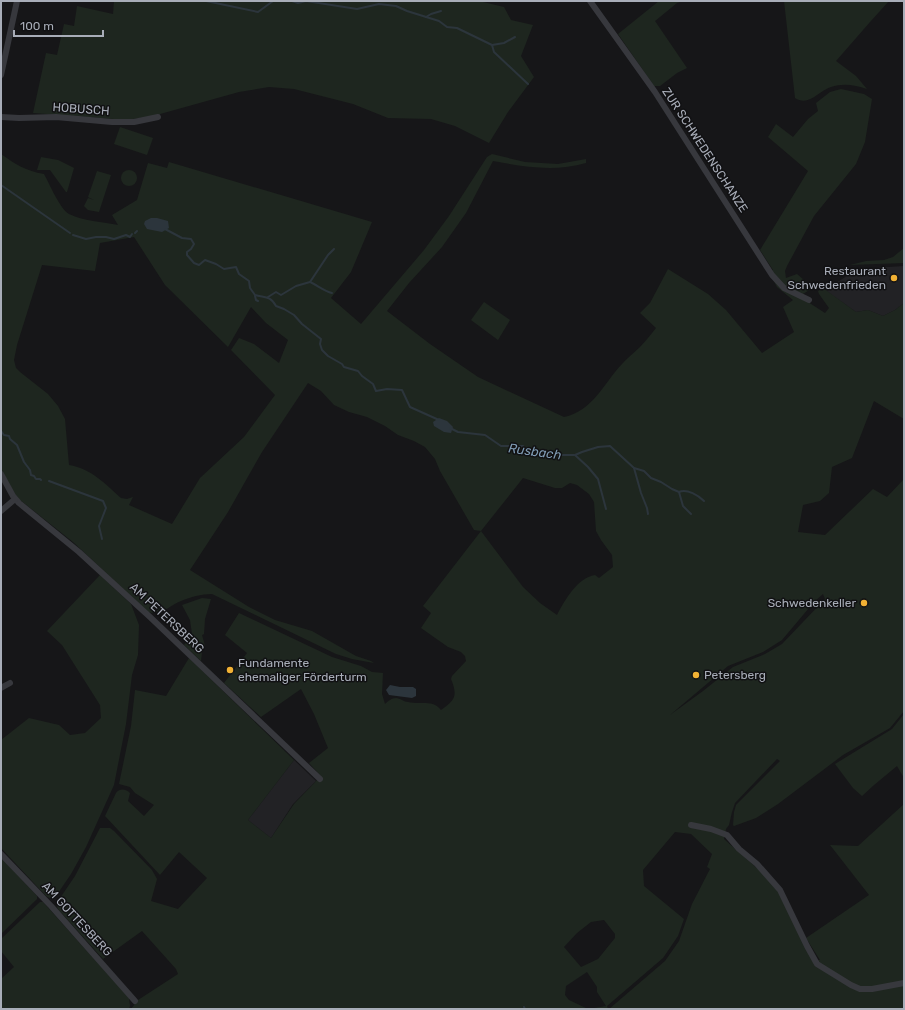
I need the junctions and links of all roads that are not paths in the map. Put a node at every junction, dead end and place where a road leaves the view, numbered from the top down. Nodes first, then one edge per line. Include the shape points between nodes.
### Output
1 (17, 1) edge
2 (590, 1) edge
3 (1, 75) edge
4 (158, 117) dead end
5 (1, 118) edge
6 (809, 300) dead end
7 (1, 474) edge
8 (15, 499) junction
9 (1, 511) edge
10 (10, 683) dead end
11 (1, 688) edge
12 (320, 779) dead end
13 (691, 825) dead end
14 (1, 854) edge
15 (904, 983) edge
16 (135, 1001) dead end

1 - 3 street
2 - 6 street, ZUR SCHWEDENSCHANZE via 659,99 772,275 784,288
4 - 5 street, HOBUSCH via 134,122 56,117
7 - 8 street, AM PETERSBERG
8 - 9 street
8 - 12 street, AM PETERSBERG via 79,552 150,617
10 - 11 street
13 - 15 street via 727,835 757,864 780,890 818,964 860,989
14 - 16 street, AM GOTTESBERG

